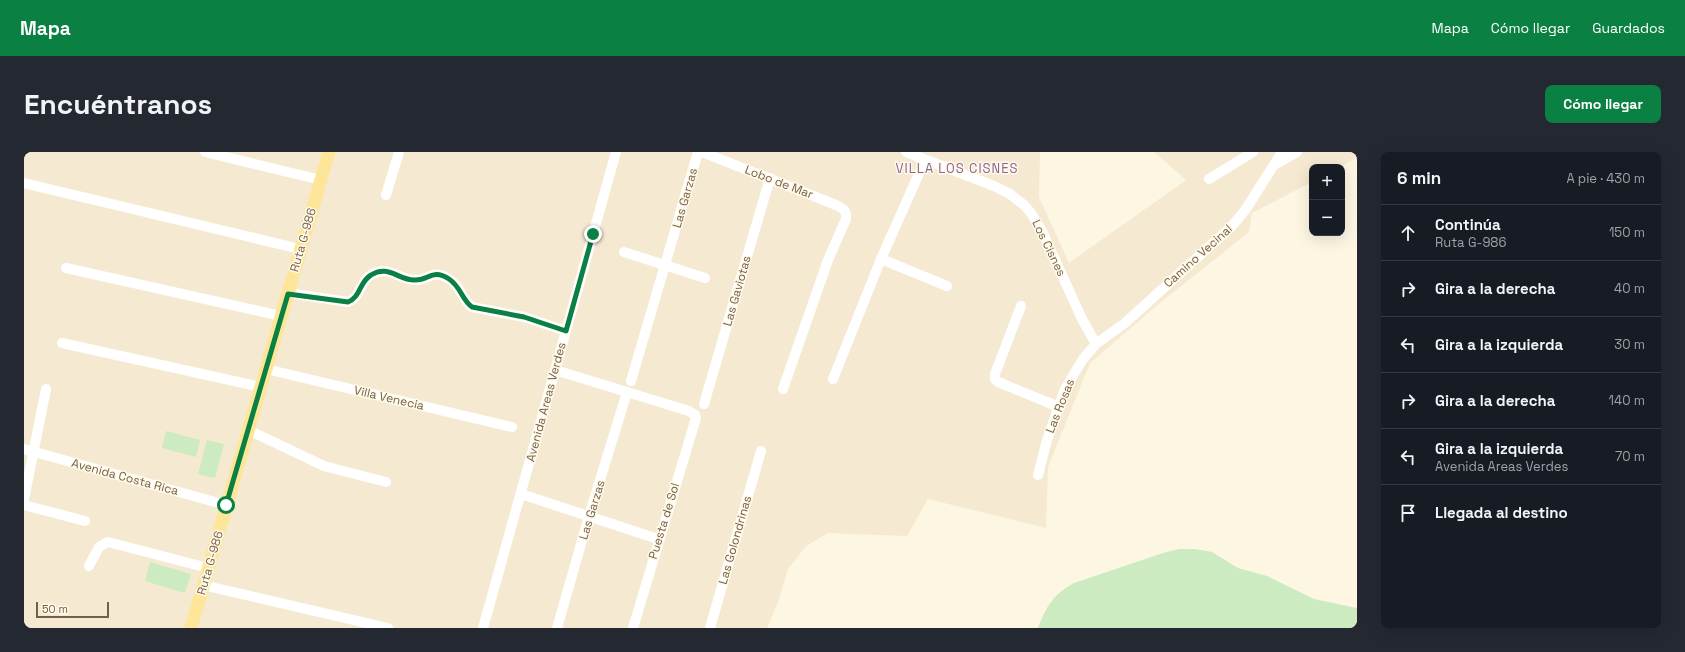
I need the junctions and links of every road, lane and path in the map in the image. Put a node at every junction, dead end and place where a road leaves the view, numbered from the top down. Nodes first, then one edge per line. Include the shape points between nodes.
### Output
1 (205, 152) edge
2 (329, 152) edge
3 (399, 152) edge
4 (616, 152) edge
5 (698, 152) edge
6 (702, 152) edge
7 (906, 152) edge
8 (1253, 152) edge
9 (1282, 152) edge
10 (1297, 152) edge
11 (925, 160) junction
12 (1274, 165) junction
13 (770, 178) junction
14 (1209, 179) dead end
15 (320, 180) junction
16 (24, 183) edge
17 (386, 195) dead end
18 (300, 249) junction
19 (624, 252) dead end
20 (881, 259) junction
21 (666, 265) junction
22 (66, 268) dead end
23 (705, 278) dead end
24 (947, 286) dead end
25 (288, 294) junction
26 (1020, 306) dead end
27 (281, 316) junction
28 (566, 331) junction
29 (62, 343) dead end
30 (1096, 344) junction
31 (266, 369) junction
32 (555, 370) junction
33 (833, 379) dead end
34 (631, 381) dead end
35 (261, 387) junction
36 (46, 389) dead end
37 (783, 389) dead end
38 (628, 392) junction
39 (704, 404) dead end
40 (1059, 407) junction
41 (512, 427) dead end
42 (248, 430) junction
43 (29, 450) edge
44 (761, 452) dead end
45 (1038, 475) dead end
46 (386, 482) dead end
47 (521, 494) junction
48 (24, 500) edge
49 (24, 505) edge
50 (226, 505) junction
51 (589, 516) junction
52 (85, 521) dead end
53 (658, 539) junction
54 (89, 566) dead end
55 (208, 568) junction
56 (203, 585) junction
57 (191, 628) edge
58 (388, 628) edge
59 (482, 628) edge
60 (557, 628) edge
61 (633, 628) edge
62 (710, 628) edge

1 - 15 street
2 - 15 main road, Ruta G-986
3 - 17 street
4 - 28 street, Avenida Areas Verdes
5 - 21 street, Las Garzas
6 - 13 street, Lobo de Mar
7 - 11 street, Los Cisnes
8 - 14 street
9 - 12 street, Camino Vecinal
10 - 12 street
11 - 20 street
11 - 30 street, Los Cisnes via 1003,190 1024,205 1042,231
12 - 30 street, Camino Vecinal via 1246,209 1231,227 1125,323
13 - 37 street, Lobo de Mar via 843,208 846,213
13 - 39 street, Las Gaviotas
15 - 18 main road, Ruta G-986
16 - 18 street
18 - 25 main road, Ruta G-986
19 - 21 street
20 - 24 street
20 - 33 street
21 - 23 street
21 - 34 street, Las Garzas
22 - 27 street
25 - 27 main road, Ruta G-986
25 - 28 street via 348,302 358,296 366,278 376,273 388,272 414,280 441,275 456,284 466,302 472,307 524,317
26 - 40 street via 995,379
27 - 31 main road, Ruta G-986
28 - 32 street, Avenida Areas Verdes
29 - 35 street
30 - 40 street, Las Rosas via 1076,369
31 - 35 main road, Ruta G-986
31 - 41 street, Villa Venecia
32 - 38 street
32 - 47 street, Avenida Areas Verdes
35 - 42 main road, Ruta G-986
36 - 43 street
38 - 51 street, Las Garzas
38 - 53 street, Puesta de Sol via 695,415 696,421
40 - 45 street, Las Rosas
42 - 46 street via 324,466
42 - 50 main road, Ruta G-986
43 - 48 street
43 - 50 street, Avenida Costa Rica
44 - 62 street, Las Golondrinas
47 - 51 street
47 - 59 street, Avenida Areas Verdes
49 - 52 street
50 - 55 main road, Ruta G-986
51 - 53 street
51 - 60 street, Las Garzas
53 - 61 street, Puesta de Sol
54 - 55 street via 97,549 101,544 108,542
55 - 56 main road, Ruta G-986
56 - 57 main road, Ruta G-986
56 - 58 street

